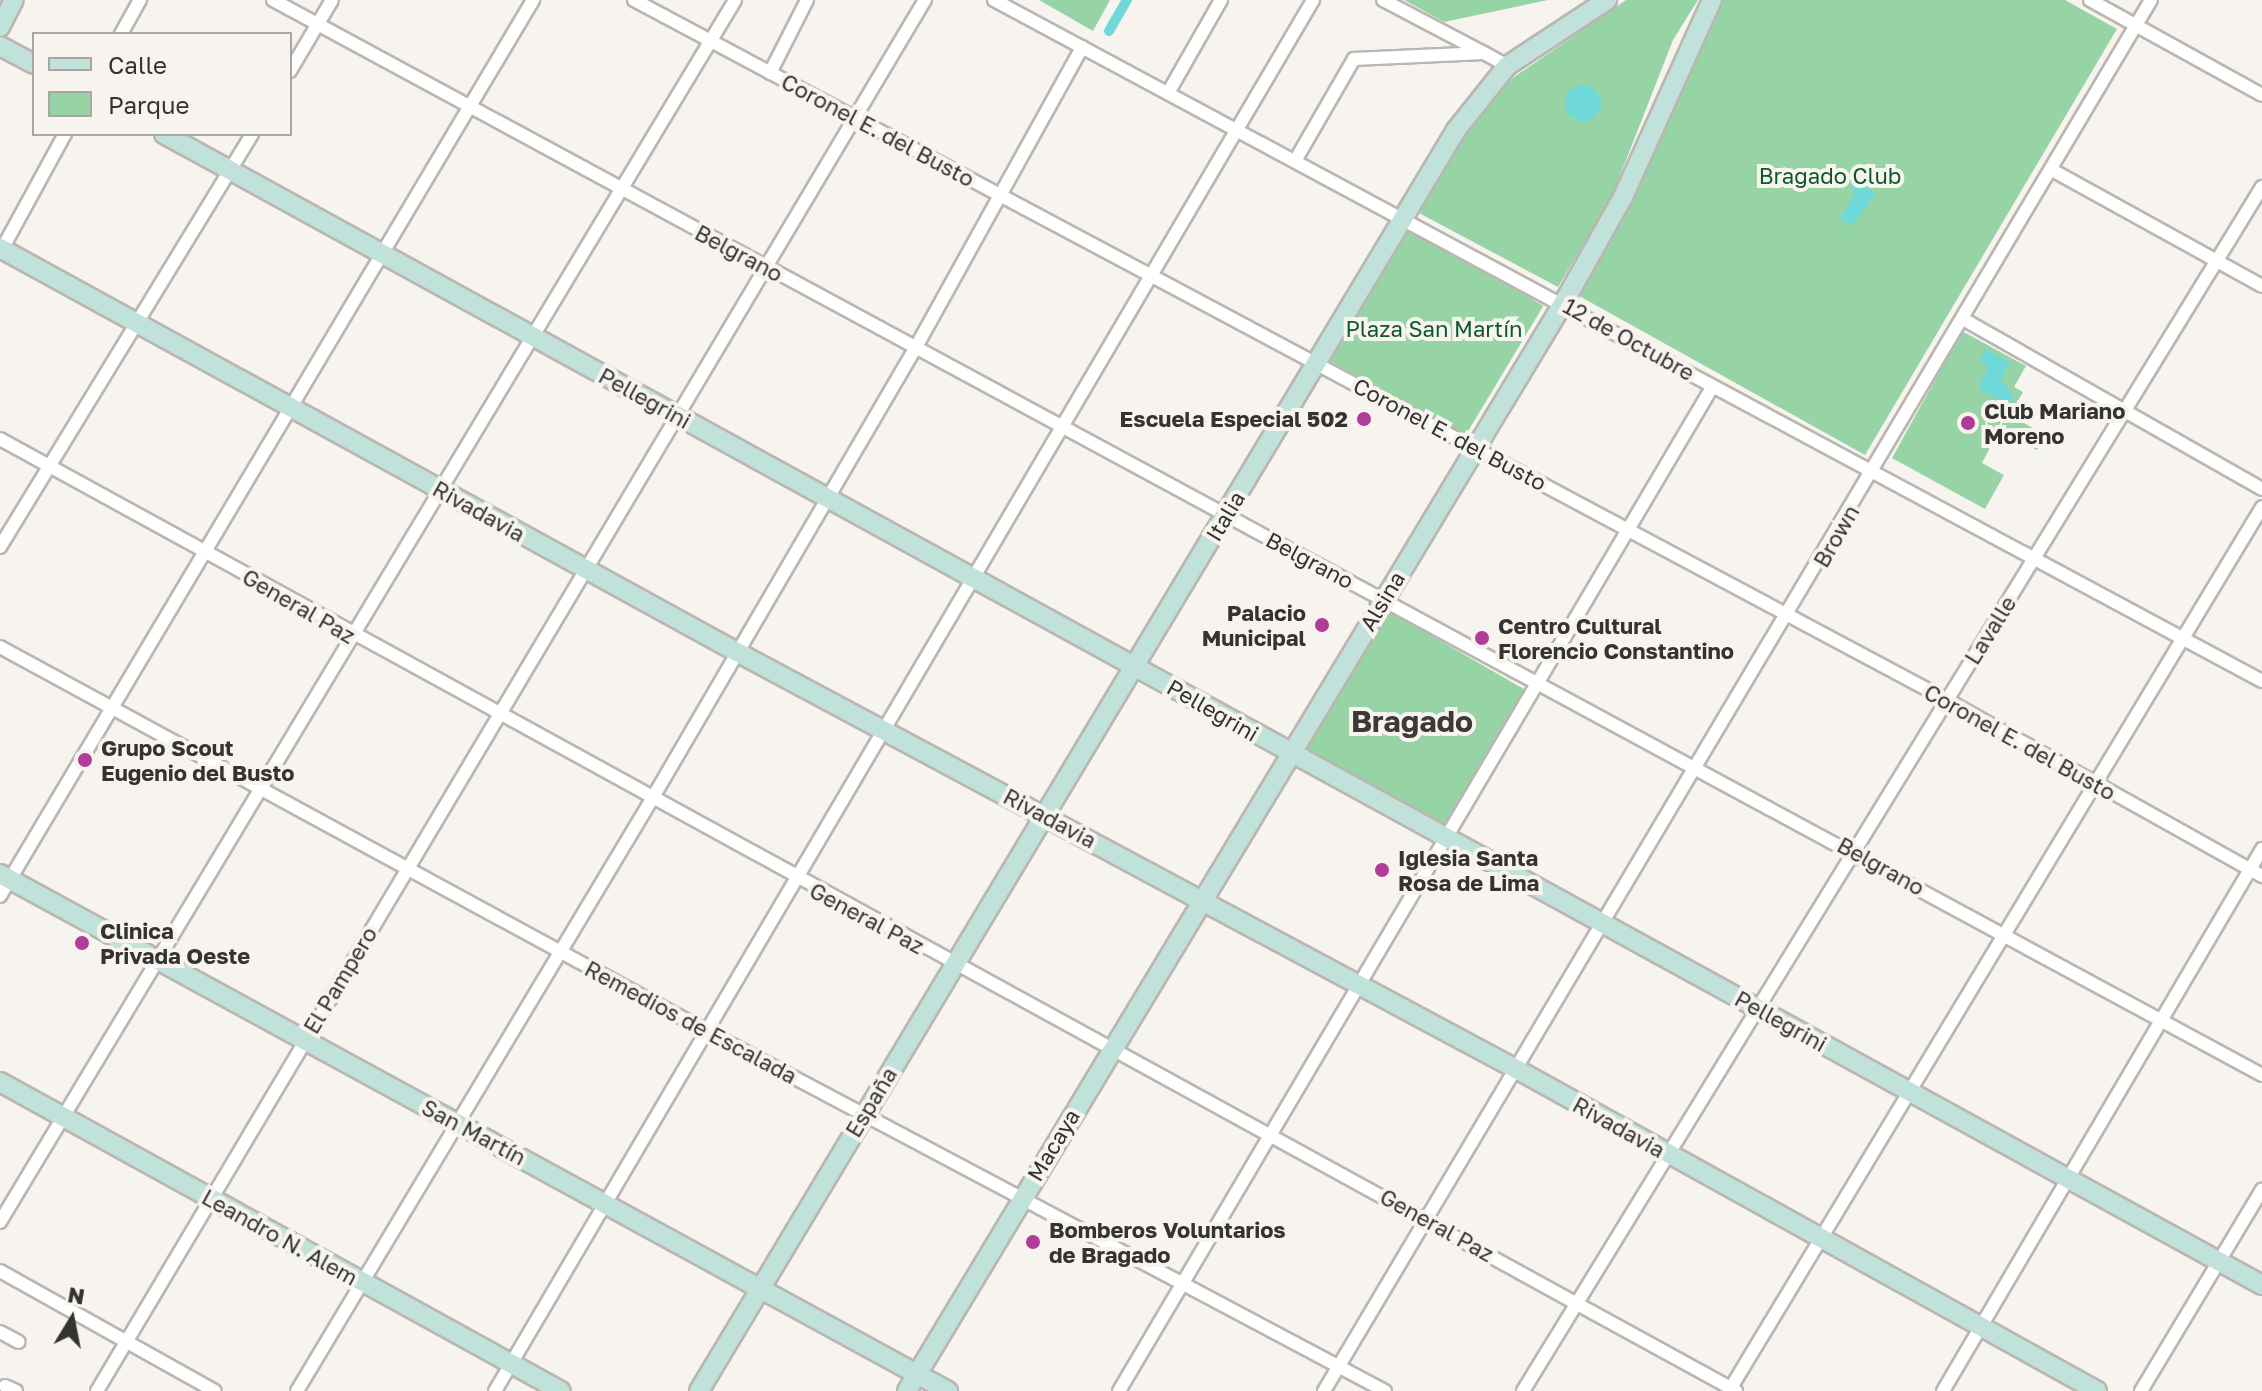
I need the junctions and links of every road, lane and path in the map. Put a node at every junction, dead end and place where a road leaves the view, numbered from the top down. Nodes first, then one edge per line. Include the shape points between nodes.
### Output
1 (14, 0) edge
2 (140, 0) edge
3 (273, 0) edge
4 (332, 0) edge
5 (533, 0) edge
6 (634, 0) edge
7 (735, 0) edge
8 (807, 0) edge
9 (925, 0) edge
10 (994, 0) edge
11 (1221, 0) edge
12 (1313, 0) edge
13 (1383, 0) edge
14 (1607, 0) edge
15 (1712, 0) edge
16 (2090, 0) edge
17 (2151, 0) edge
18 (1017, 5) edge
19 (318, 25) junction
20 (2137, 25) junction
21 (0, 27) edge
22 (122, 32) edge
23 (710, 42) junction
24 (0, 46) edge
25 (1082, 47) junction
26 (1484, 53) junction
27 (32, 63) edge
28 (1507, 66) junction
29 (292, 68) edge
30 (770, 73) junction
31 (1168, 93) junction
32 (2262, 95) edge
33 (471, 108) junction
34 (855, 118) junction
35 (1238, 131) junction
36 (64, 136) edge
37 (168, 136) edge
38 (251, 136) edge
39 (1295, 161) junction
40 (2052, 170) junction
41 (230, 171) junction
42 (2262, 187) edge
43 (622, 190) junction
44 (1001, 196) junction
45 (1404, 219) junction
46 (1, 250) edge
47 (380, 253) junction
48 (2217, 261) junction
49 (768, 268) junction
50 (1154, 276) junction
51 (2262, 286) edge
52 (1564, 302) junction
53 (1963, 319) junction
54 (138, 323) junction
55 (532, 336) junction
56 (916, 347) junction
57 (1317, 363) junction
58 (1713, 386) junction
59 (290, 409) junction
60 (2125, 413) junction
61 (679, 416) junction
62 (1066, 429) junction
63 (0, 439) edge
64 (1475, 446) junction
65 (49, 466) junction
66 (1873, 472) junction
67 (2262, 489) edge
68 (442, 490) junction
69 (826, 498) junction
70 (2262, 507) edge
71 (1226, 514) junction
72 (1628, 530) junction
73 (0, 547) edge
74 (205, 552) junction
75 (2036, 557) junction
76 (585, 569) junction
77 (976, 581) junction
78 (1383, 599) junction
79 (1788, 617) junction
80 (354, 638) junction
81 (2183, 638) junction
82 (0, 647) edge
83 (737, 652) junction
84 (1136, 666) junction
85 (2262, 681) edge
86 (1539, 682) junction
87 (1947, 700) junction
88 (109, 706) junction
89 (498, 714) junction
90 (886, 732) junction
91 (1290, 753) junction
92 (1698, 768) junction
93 (2094, 784) junction
94 (261, 788) junction
95 (652, 799) junction
96 (1046, 815) junction
97 (1449, 840) junction
98 (2262, 849) edge
99 (1854, 850) junction
100 (408, 866) junction
101 (2256, 873) edge
102 (797, 880) junction
103 (3, 883) edge
104 (1200, 899) junction
105 (1604, 925) junction
106 (2004, 935) junction
107 (561, 951) junction
108 (159, 959) junction
109 (953, 964) junction
110 (1362, 986) junction
111 (1757, 1007) junction
112 (2162, 1021) junction
113 (710, 1033) junction
114 (304, 1039) junction
115 (1111, 1050) junction
116 (1518, 1070) junction
117 (2262, 1075) edge
118 (0, 1082) edge
119 (1908, 1090) junction
120 (863, 1114) junction
121 (63, 1117) junction
122 (456, 1123) junction
123 (1273, 1133) junction
124 (1669, 1154) junction
125 (2068, 1177) junction
126 (2262, 1190) edge
127 (1022, 1198) junction
128 (212, 1199) junction
129 (606, 1202) junction
130 (1425, 1219) junction
131 (0, 1222) edge
132 (1820, 1237) junction
133 (2220, 1262) junction
134 (0, 1271) edge
135 (363, 1282) junction
136 (1183, 1283) junction
137 (2262, 1285) edge
138 (760, 1286) junction
139 (1577, 1302) junction
140 (1982, 1326) junction
141 (0, 1332) edge
142 (19, 1342) dead end
143 (125, 1343) junction
144 (512, 1364) junction
145 (1339, 1365) junction
146 (917, 1374) junction
147 (1732, 1390) edge
148 (97, 1391) edge
149 (215, 1391) edge
150 (297, 1391) edge
151 (495, 1391) edge
152 (561, 1391) edge
153 (699, 1391) edge
154 (907, 1391) edge
155 (948, 1391) edge
156 (1119, 1391) edge
157 (1324, 1391) edge
158 (1385, 1391) edge
159 (1523, 1391) edge
160 (1943, 1391) edge
161 (2097, 1391) edge
162 (2141, 1391) edge

1 - 21 main road
2 - 22 street
3 - 19 street, Belgrano
4 - 19 street
5 - 33 street
6 - 23 street, Coronel E. del Busto
7 - 23 street
8 - 30 street
9 - 34 street, El Pampero
10 - 18 street, 12 de Octubre
11 - 31 street
12 - 35 street
13 - 26 street
14 - 28 main road, Italia
15 - 52 main road, Alsina via 1630,183
16 - 20 street
17 - 20 street, Brown
18 - 25 street, 12 de Octubre
19 - 29 street
19 - 33 street, Belgrano
20 - 32 street
20 - 40 street, Brown
23 - 30 street, Coronel E. del Busto
23 - 43 street
24 - 27 main road
25 - 31 street, 12 de Octubre
25 - 44 street
26 - 28 street
26 - 39 street via 1349,62
28 - 45 main road, Italia via 1456,130
30 - 34 street, Coronel E. del Busto
31 - 35 street, 12 de Octubre
33 - 43 street, Belgrano
33 - 47 street
34 - 44 street, Coronel E. del Busto
34 - 49 street, El Pampero
35 - 39 street, 12 de Octubre
35 - 50 street
36 - 46 street
37 - 41 main road, Pellegrini
38 - 41 street
39 - 45 street, 12 de Octubre
40 - 48 street
40 - 53 street, Brown
41 - 47 main road, Pellegrini
41 - 54 street
42 - 48 street, Lavalle
43 - 49 street, Belgrano
43 - 55 street
44 - 50 street, Coronel E. del Busto
44 - 56 street
45 - 52 street, 12 de Octubre
45 - 57 main road, Italia
46 - 54 main road, Rivadavia
47 - 55 main road, Pellegrini
47 - 59 street
48 - 51 street
48 - 60 street, Lavalle
49 - 56 street, Belgrano
49 - 61 street, El Pampero
50 - 57 street, Coronel E. del Busto
50 - 62 street
52 - 58 street, 12 de Octubre
52 - 64 main road, Alsina
53 - 60 street
53 - 66 street, Brown
54 - 59 main road, Rivadavia
54 - 65 street
55 - 61 main road, Pellegrini
55 - 68 street
56 - 62 street, Belgrano
56 - 69 street
57 - 64 street, Coronel E. del Busto
57 - 71 main road, Italia
58 - 66 street, 12 de Octubre
58 - 72 street
59 - 68 main road, Rivadavia
59 - 74 street
60 - 67 street
60 - 75 street, Lavalle
61 - 69 main road, Pellegrini
61 - 76 street, El Pampero
62 - 71 street, Belgrano
62 - 77 street
63 - 65 street, General Paz
64 - 72 street, Coronel E. del Busto
64 - 78 main road, Alsina
65 - 73 street
65 - 74 street, General Paz
66 - 75 street, 12 de Octubre
66 - 79 street, Brown
68 - 76 main road, Rivadavia
68 - 80 street
69 - 77 main road, Pellegrini
69 - 83 street
70 - 81 street
71 - 78 street, Belgrano
71 - 84 main road, Italia
72 - 79 street, Coronel E. del Busto
72 - 86 street
74 - 80 street, General Paz
74 - 88 street
75 - 81 street, 12 de Octubre
75 - 87 street, Lavalle
76 - 83 main road, Rivadavia
76 - 89 street, El Pampero
77 - 84 main road, Pellegrini
77 - 90 street
78 - 86 street, Belgrano
78 - 91 main road, Alsina
79 - 87 street, Coronel E. del Busto
79 - 92 street, Brown
80 - 89 street, General Paz
80 - 94 street
81 - 85 street, 12 de Octubre
81 - 93 street
82 - 88 street, Remedios de Escalada
83 - 90 main road, Rivadavia
83 - 95 street
84 - 91 main road, Pellegrini
84 - 96 main road, Italia
86 - 92 street, Belgrano
86 - 97 street
87 - 93 street, Coronel E. del Busto
87 - 99 street, Lavalle
88 - 94 street, Remedios de Escalada
88 - 103 street
89 - 95 street, General Paz
89 - 100 street, El Pampero
90 - 96 main road, Rivadavia
90 - 102 street
91 - 97 main road, Pellegrini
91 - 104 main road, Alsina
92 - 99 street, Belgrano
92 - 105 street, Brown
93 - 101 street, Coronel E. del Busto
93 - 106 street
94 - 100 street, Remedios de Escalada
94 - 108 street
95 - 102 street, General Paz
95 - 107 street
96 - 104 main road, Rivadavia
96 - 109 main road, España
97 - 105 main road, Pellegrini
97 - 110 street
98 - 101 street
99 - 106 street, Belgrano
99 - 111 street, Lavalle
100 - 107 street, Remedios de Escalada
100 - 114 street, El Pampero
101 - 112 street
102 - 109 street, General Paz
102 - 113 street
103 - 108 main road, San Martín
104 - 110 main road, Rivadavia
104 - 115 main road, Macaya
105 - 111 main road, Pellegrini
105 - 116 street, Brown
106 - 112 street, Belgrano
106 - 119 street
107 - 113 street, Remedios de Escalada
107 - 122 street
108 - 114 main road, San Martín
108 - 121 street
109 - 115 street, General Paz
109 - 120 main road, España
110 - 116 main road, Rivadavia
110 - 123 street
111 - 119 main road, Pellegrini
111 - 124 street, Lavalle
112 - 117 street, Belgrano
112 - 125 street
113 - 120 street, Remedios de Escalada
113 - 129 street
114 - 122 main road, San Martín
114 - 128 street, El Pampero
115 - 123 street, General Paz
115 - 127 main road, Macaya
116 - 124 main road, Rivadavia
116 - 130 street, Brown
118 - 121 main road, Leandro N. Alem
119 - 125 main road, Pellegrini
119 - 132 street
120 - 127 street, Remedios de Escalada
120 - 138 main road, España
121 - 128 main road, Leandro N. Alem
121 - 131 street
122 - 129 main road, San Martín
122 - 135 street
123 - 130 street, General Paz
123 - 136 street
124 - 132 main road, Rivadavia
124 - 139 street, Lavalle
125 - 133 main road, Pellegrini
125 - 140 street
126 - 133 street
127 - 136 street, Remedios de Escalada
127 - 146 main road, Macaya
128 - 135 main road, Leandro N. Alem
128 - 143 street, El Pampero
129 - 138 main road, San Martín
129 - 144 street
130 - 139 street, General Paz
130 - 145 street, Brown
132 - 140 main road, Rivadavia
132 - 147 street
133 - 137 main road, Pellegrini
133 - 162 street
134 - 143 street
135 - 144 main road, Leandro N. Alem
135 - 150 street
136 - 145 street, Remedios de Escalada
136 - 156 street
138 - 146 main road, San Martín
138 - 153 main road, España
139 - 147 street, General Paz
139 - 159 street, Lavalle
140 - 160 street
140 - 161 main road, Rivadavia
141 - 142 street
143 - 148 street, El Pampero
143 - 149 street
144 - 151 street
144 - 152 main road, Leandro N. Alem
145 - 157 street, Brown
145 - 158 street, Remedios de Escalada
146 - 154 main road, Macaya
146 - 155 main road, San Martín

